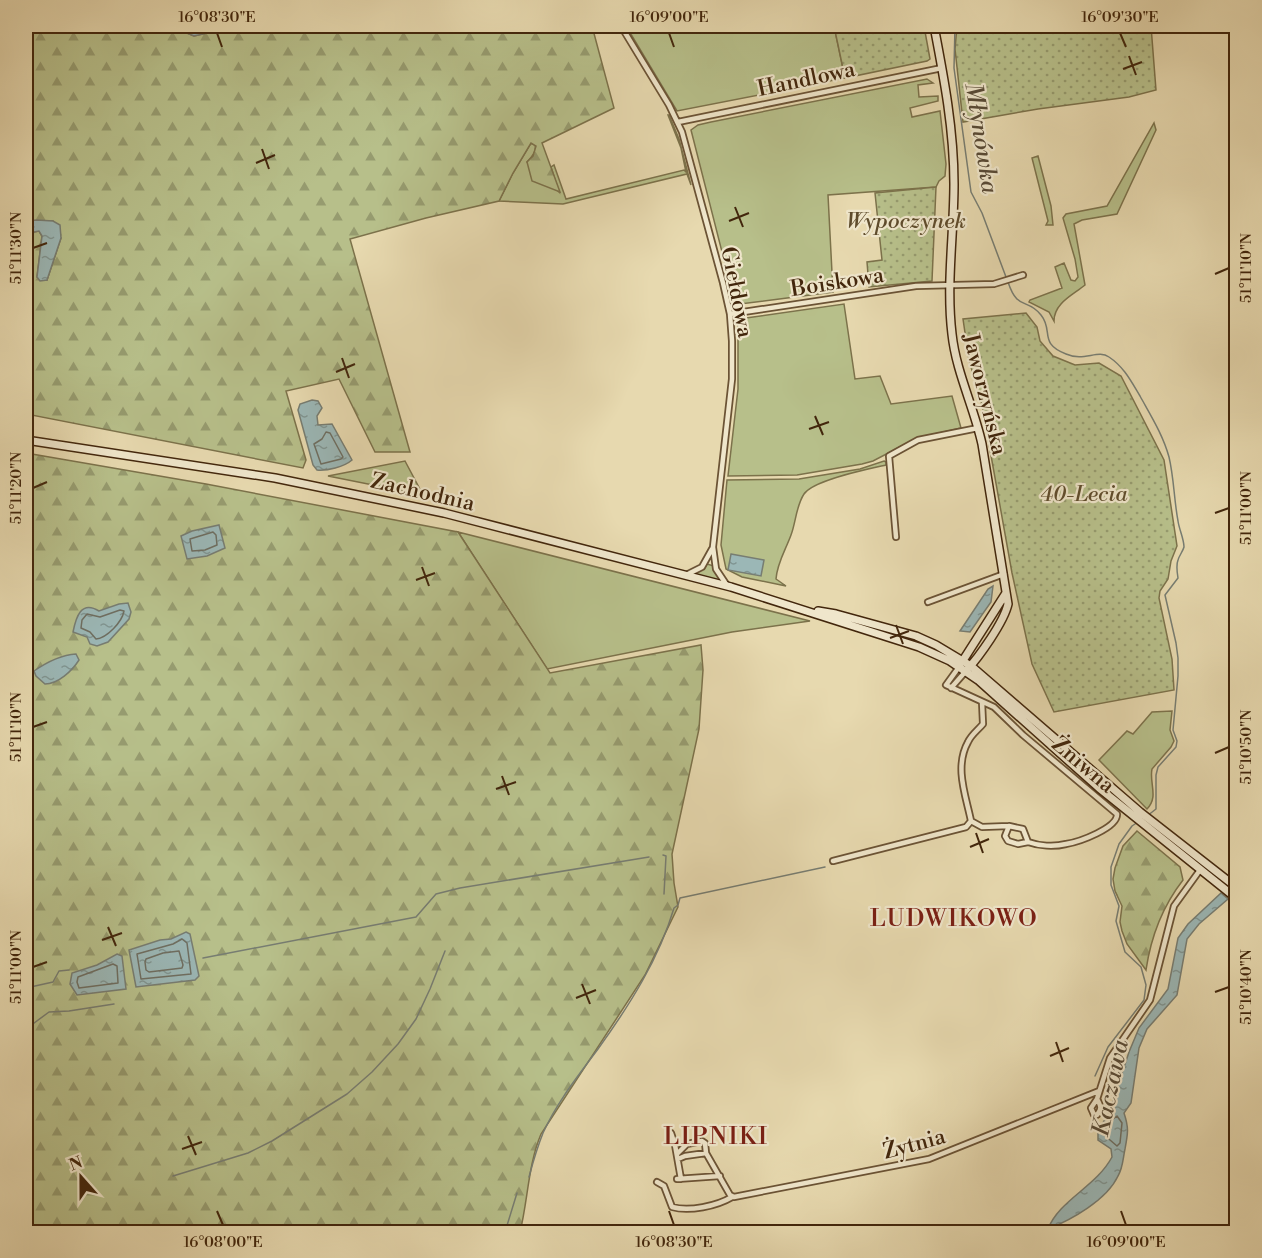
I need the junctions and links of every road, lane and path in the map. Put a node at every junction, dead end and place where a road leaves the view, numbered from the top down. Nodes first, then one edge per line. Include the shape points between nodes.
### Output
1 (621, 26) edge
2 (934, 26) edge
3 (942, 68) junction
4 (678, 122) junction
5 (1023, 274) dead end
6 (950, 284) junction
7 (730, 314) junction
8 (978, 428) junction
9 (26, 440) edge
10 (896, 537) dead end
11 (713, 547) junction
12 (1004, 574) junction
13 (686, 575) junction
14 (727, 585) junction
15 (1006, 592) junction
16 (928, 602) dead end
17 (961, 664) junction
18 (969, 668) junction
19 (949, 687) junction
20 (982, 702) junction
21 (970, 821) junction
22 (1010, 826) junction
23 (1028, 842) junction
24 (833, 861) dead end
25 (1200, 870) junction
26 (1236, 887) edge
27 (1236, 898) edge
28 (1100, 1091) junction
29 (1097, 1099) dead end
30 (671, 1133) dead end
31 (706, 1154) junction
32 (677, 1156) junction
33 (720, 1176) junction
34 (657, 1182) dead end
35 (731, 1196) junction

1 - 4 street, Giełdowa
2 - 3 main road, Jaworzyńska
3 - 4 street, Handlowa
3 - 6 main road, Jaworzyńska via 954,166
4 - 7 street, Giełdowa
5 - 6 street, Boiskowa via 985,285
6 - 7 street, Boiskowa
6 - 8 main road, Jaworzyńska via 954,346
7 - 11 street, Giełdowa via 732,379
8 - 10 street via 918,440 889,456
8 - 12 main road, Jaworzyńska
9 - 13 main road, Zachodnia via 275,478 392,501
11 - 13 street, Giełdowa via 705,564
11 - 14 street, Giełdowa via 717,571
12 - 15 main road, Jaworzyńska
12 - 16 street
13 - 14 main road, Zachodnia
14 - 17 main road, Zachodnia
15 - 17 main road
15 - 18 main road, Jaworzyńska via 1005,614
17 - 18 main road
17 - 19 street
18 - 19 street
18 - 25 main road via 1135,819
18 - 26 main road
19 - 20 street, Żniwna
20 - 21 street via 983,724 968,741 961,773
20 - 23 street, Żniwna via 1000,712 1116,814 1109,828 1066,844
21 - 22 street via 982,827
21 - 24 street via 966,827
22 - 23 street via 1023,829
22 - 23 street, Żniwna via 1005,836 1008,841
25 - 27 main road
25 - 28 street via 1174,906 1149,1000 1110,1058
28 - 29 street
28 - 35 street, Żytnia via 929,1159
30 - 32 street
31 - 32 street
31 - 32 street via 702,1141 687,1144
31 - 33 street
32 - 33 street via 679,1179
33 - 35 street
34 - 35 street, Żytnia via 664,1186 672,1207 678,1209 700,1208

